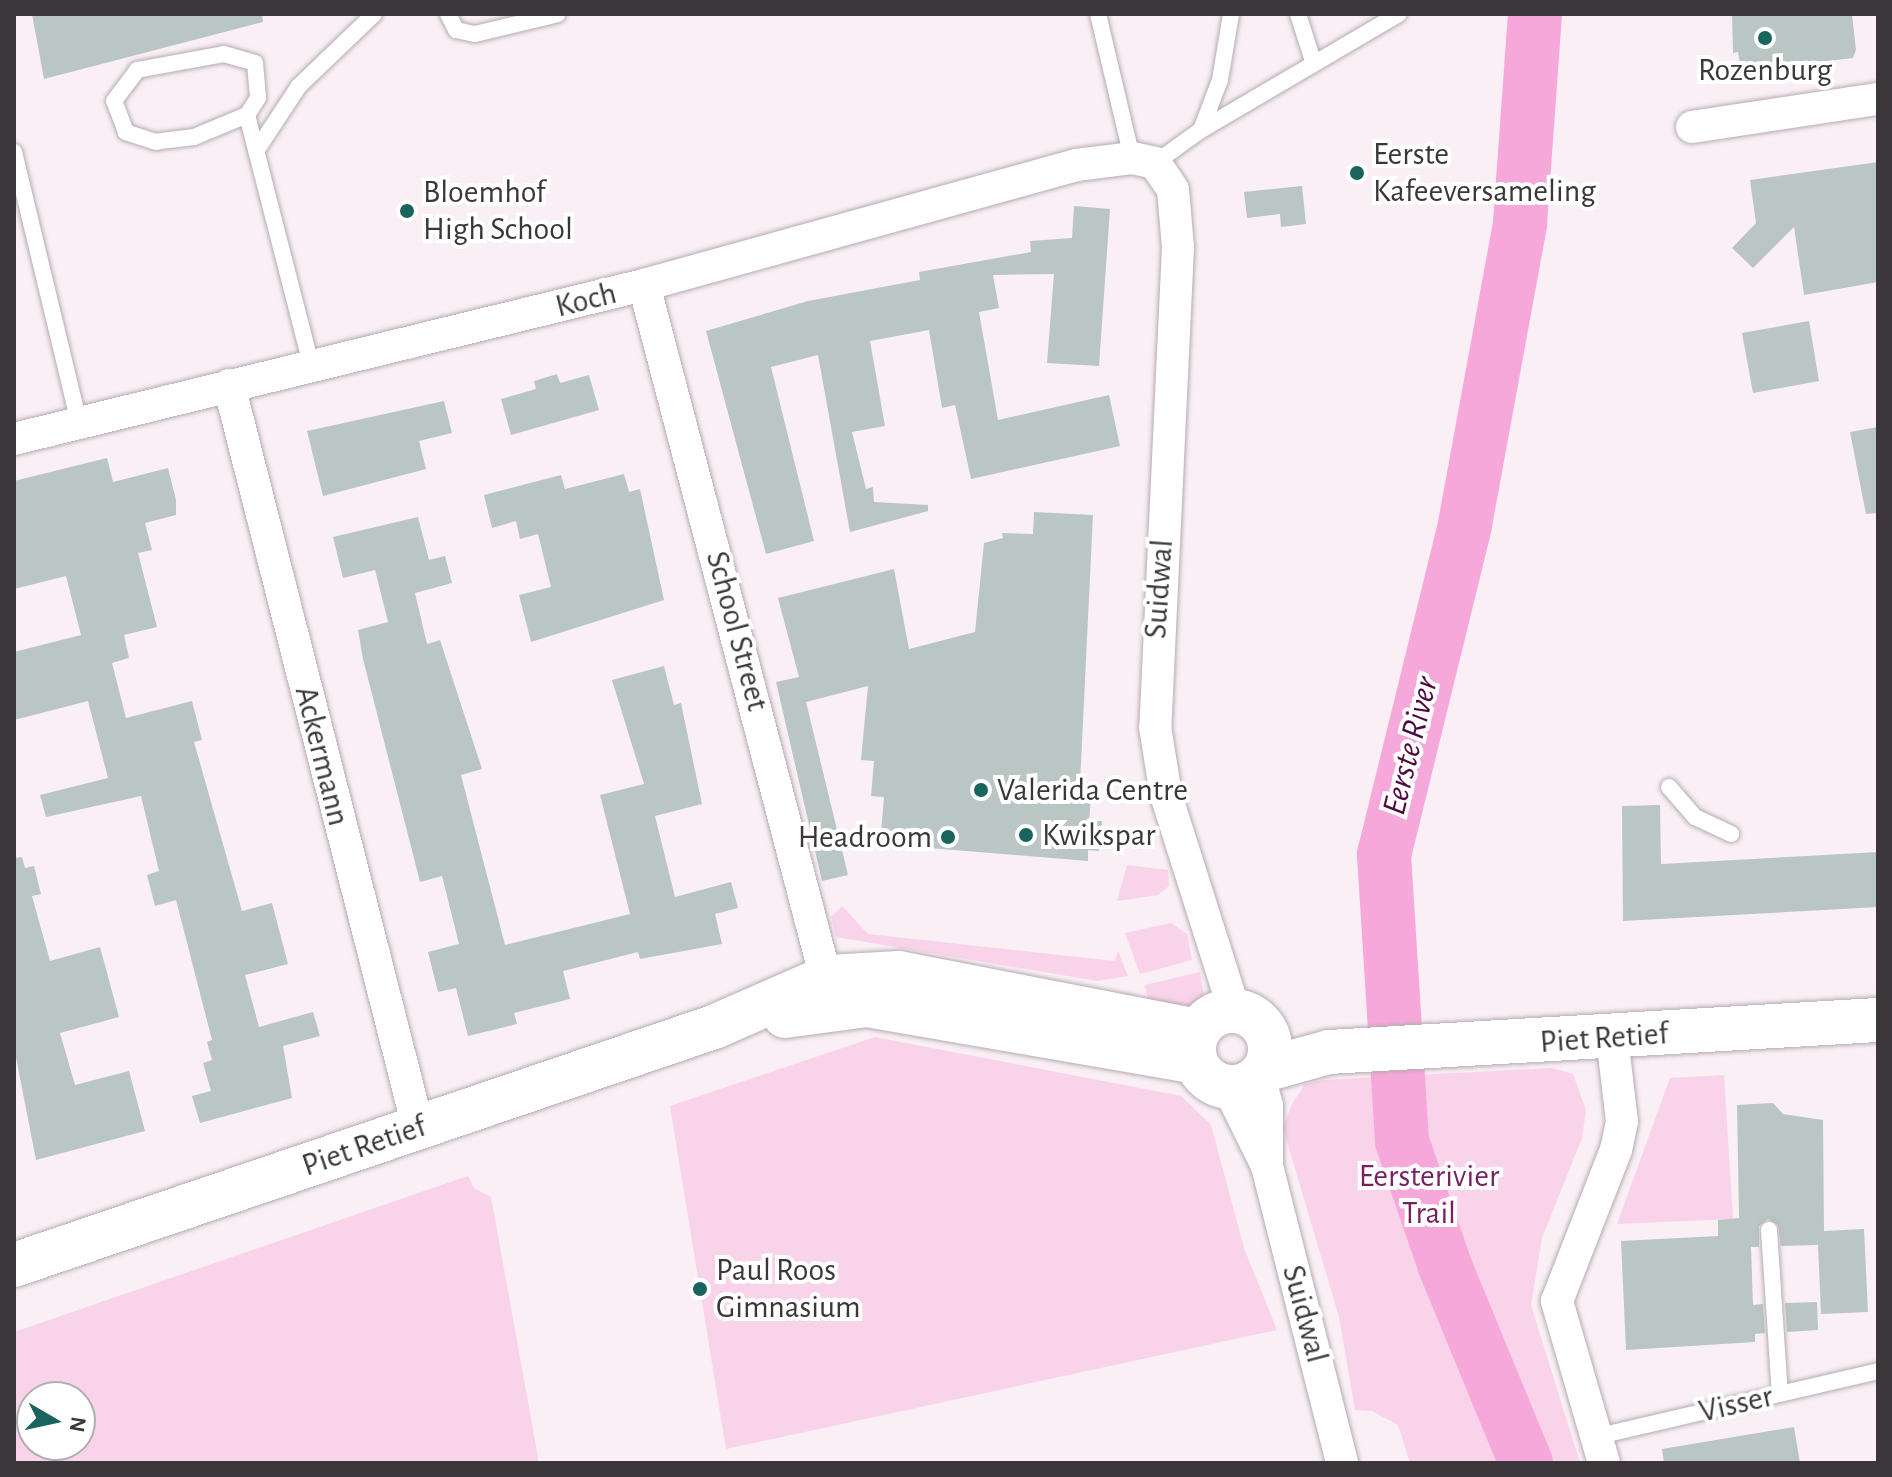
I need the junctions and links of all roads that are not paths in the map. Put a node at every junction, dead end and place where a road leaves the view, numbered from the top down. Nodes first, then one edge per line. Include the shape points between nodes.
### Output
1 (374, 14) edge
2 (448, 14) edge
3 (558, 14) edge
4 (1098, 14) edge
5 (1231, 14) edge
6 (1298, 14) edge
7 (1399, 14) edge
8 (1314, 64) junction
9 (1878, 99) edge
10 (247, 115) junction
11 (1692, 127) dead end
12 (1201, 130) junction
13 (256, 151) junction
14 (14, 152) edge
15 (1143, 160) junction
16 (644, 285) junction
17 (312, 369) junction
18 (229, 385) junction
19 (79, 422) junction
20 (14, 439) edge
21 (1669, 787) dead end
22 (1731, 834) dead end
23 (830, 991) junction
24 (1878, 1020) edge
25 (1612, 1037) junction
26 (1235, 1053) junction
27 (418, 1127) junction
28 (1769, 1230) dead end
29 (14, 1265) edge
30 (1878, 1371) edge
31 (1780, 1394) junction
32 (1599, 1450) edge
33 (1342, 1463) edge

1 - 13 lane via 299,86
2 - 3 lane via 456,30 475,34
4 - 15 lane
5 - 12 lane via 1220,80
6 - 8 lane
7 - 8 lane
8 - 12 lane
9 - 11 street
10 - 10 lane via 194,137 156,142 126,132 114,101 137,70 242,55 255,63 260,78 258,98
10 - 13 lane
12 - 15 lane
13 - 17 lane
14 - 19 lane
15 - 16 street, Koch via 1062,169
15 - 26 street, Suidwal via 1173,190 1178,247 1155,727 1166,795
16 - 17 street, Koch
16 - 23 street, School Street
17 - 18 street, Koch
18 - 19 street, Koch
18 - 27 street, Ackermann
19 - 20 street, Koch
21 - 22 lane via 1695,817
23 - 26 street, Piet Retief via 867,1005
23 - 27 street, Piet Retief
24 - 25 street, Piet Retief
25 - 26 street, Piet Retief
25 - 32 street via 1622,1122 1557,1301
26 - 33 street, Suidwal via 1267,1105 1267,1166
27 - 29 street, Piet Retief
28 - 31 lane
30 - 31 lane, Visser
31 - 32 lane, Visser

